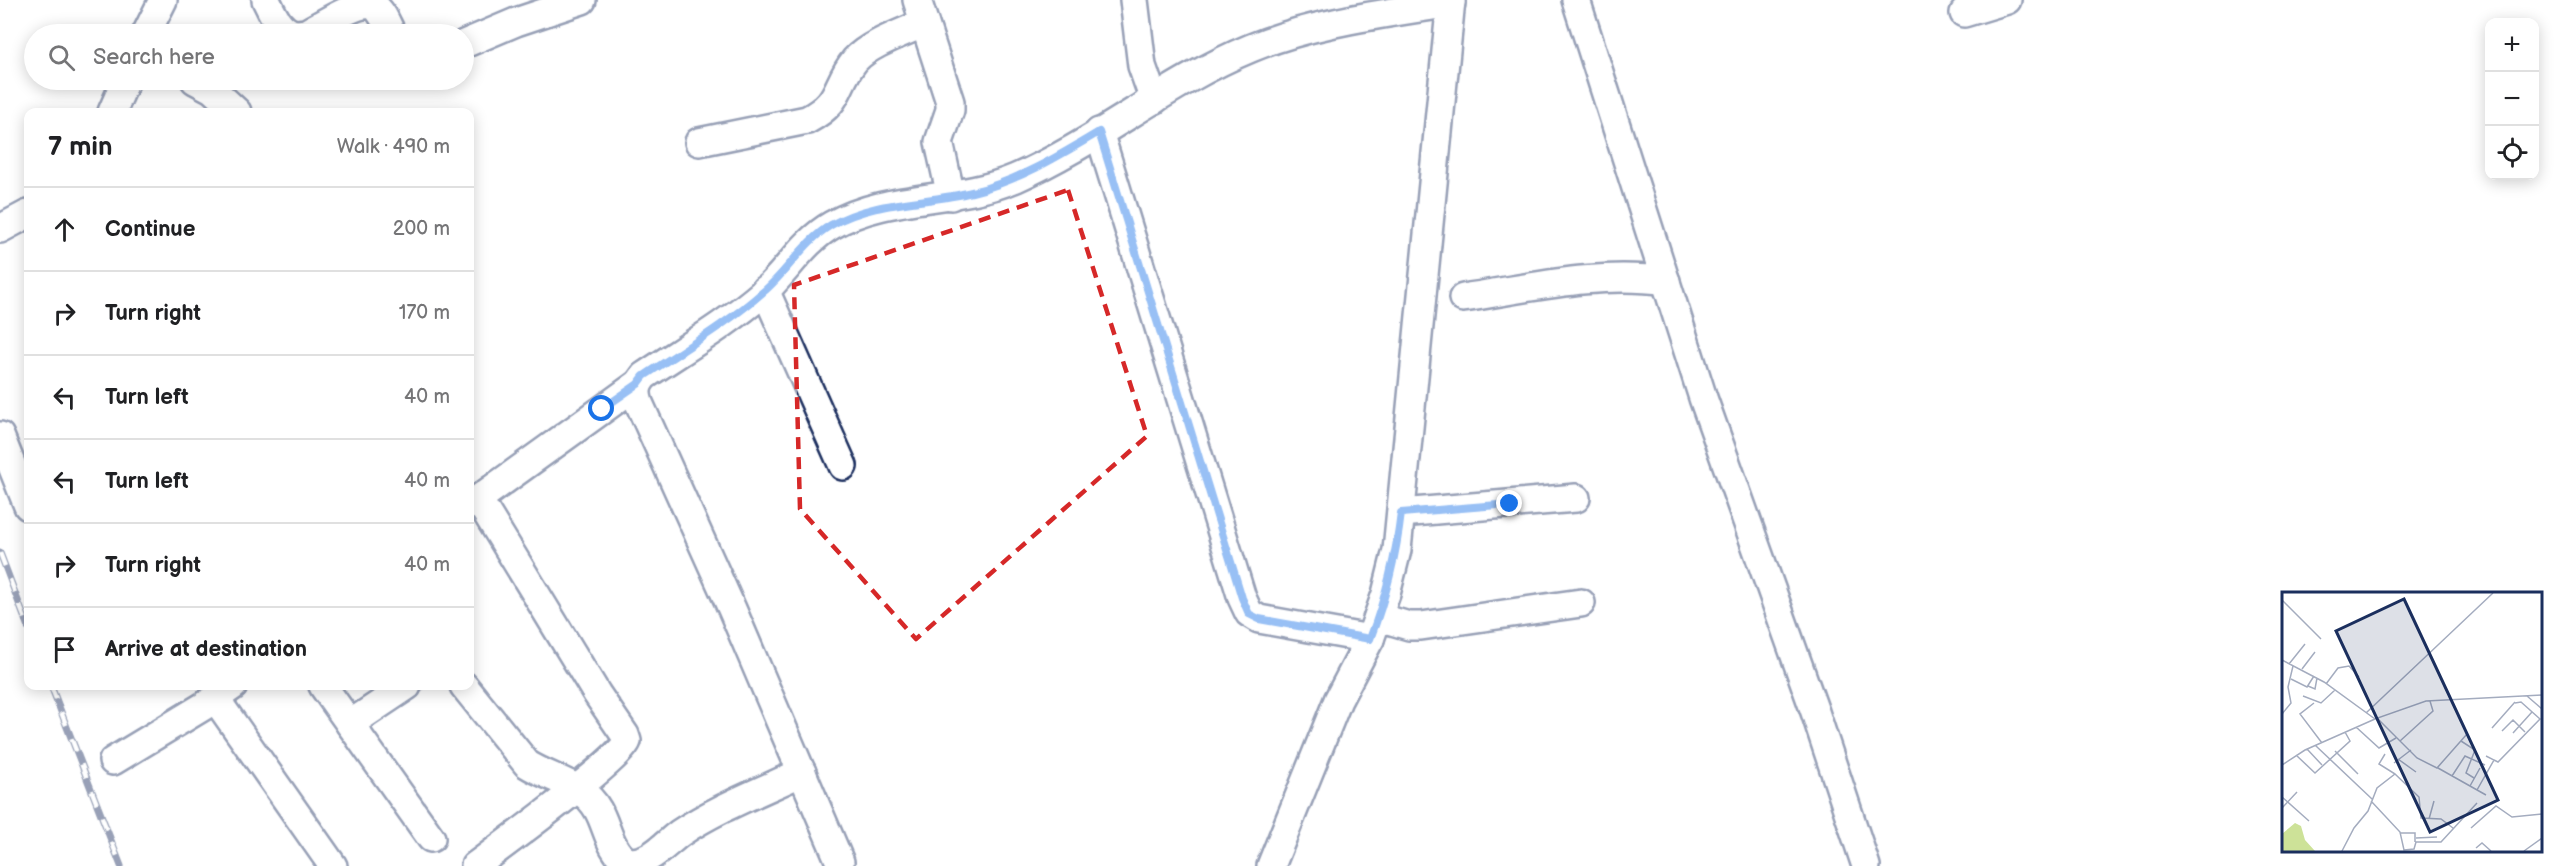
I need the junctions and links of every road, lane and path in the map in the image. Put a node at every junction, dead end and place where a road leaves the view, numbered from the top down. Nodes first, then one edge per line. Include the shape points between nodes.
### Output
1 (163, 0) edge
2 (266, 0) edge
3 (582, 0) edge
4 (1134, 0) edge
5 (1576, 0) edge
6 (2007, 0) edge
7 (1451, 1) edge
8 (921, 11) edge
9 (1964, 13) dead end
10 (151, 24) edge
11 (280, 24) edge
12 (322, 24) edge
13 (387, 24) edge
14 (474, 40) edge
15 (122, 90) edge
16 (214, 90) edge
17 (1154, 100) junction
18 (114, 108) edge
19 (233, 108) edge
20 (1099, 132) junction
21 (699, 142) dead end
22 (951, 196) junction
23 (24, 216) edge
24 (0, 229) edge
25 (1666, 281) junction
26 (765, 290) junction
27 (1463, 298) dead end
28 (638, 384) junction
29 (0, 436) edge
30 (843, 466) dead end
31 (24, 496) edge
32 (1575, 498) dead end
33 (474, 502) edge
34 (1401, 513) junction
35 (1581, 603) dead end
36 (1374, 628) junction
37 (326, 690) edge
38 (400, 690) edge
39 (467, 690) edge
40 (224, 692) edge
41 (350, 724) junction
42 (113, 761) dead end
43 (802, 771) junction
44 (577, 787) junction
45 (430, 838) dead end
46 (840, 862) dead end
47 (333, 866) edge
48 (475, 866) edge
49 (1271, 866) edge
50 (1866, 866) edge

1 - 10 street
2 - 11 street
3 - 14 street
4 - 17 street via 1142,66
5 - 25 street
6 - 9 street
7 - 17 street via 1347,20 1252,47
7 - 34 street
8 - 21 street via 864,52 831,103 813,117
8 - 22 street via 950,102 939,142
12 - 13 street via 365,3 374,6
15 - 18 street
16 - 19 street
17 - 20 street
20 - 22 street via 1017,177
20 - 36 street via 1249,614 1259,619
22 - 26 street via 879,207 831,226
23 - 24 street
25 - 27 street via 1609,277
25 - 50 street
26 - 28 street
26 - 30 street
28 - 33 street
28 - 43 street via 635,393 639,403
29 - 31 street
32 - 34 street
33 - 44 street via 626,735 622,749
34 - 36 street via 1397,550
35 - 36 street via 1421,626
36 - 49 street via 1338,700
37 - 41 street
38 - 41 street
39 - 44 street via 527,764
40 - 42 street
40 - 47 street
41 - 45 street
43 - 44 street via 708,817 679,834 651,859 638,863 618,854 599,811 589,795
43 - 46 street
44 - 48 street

